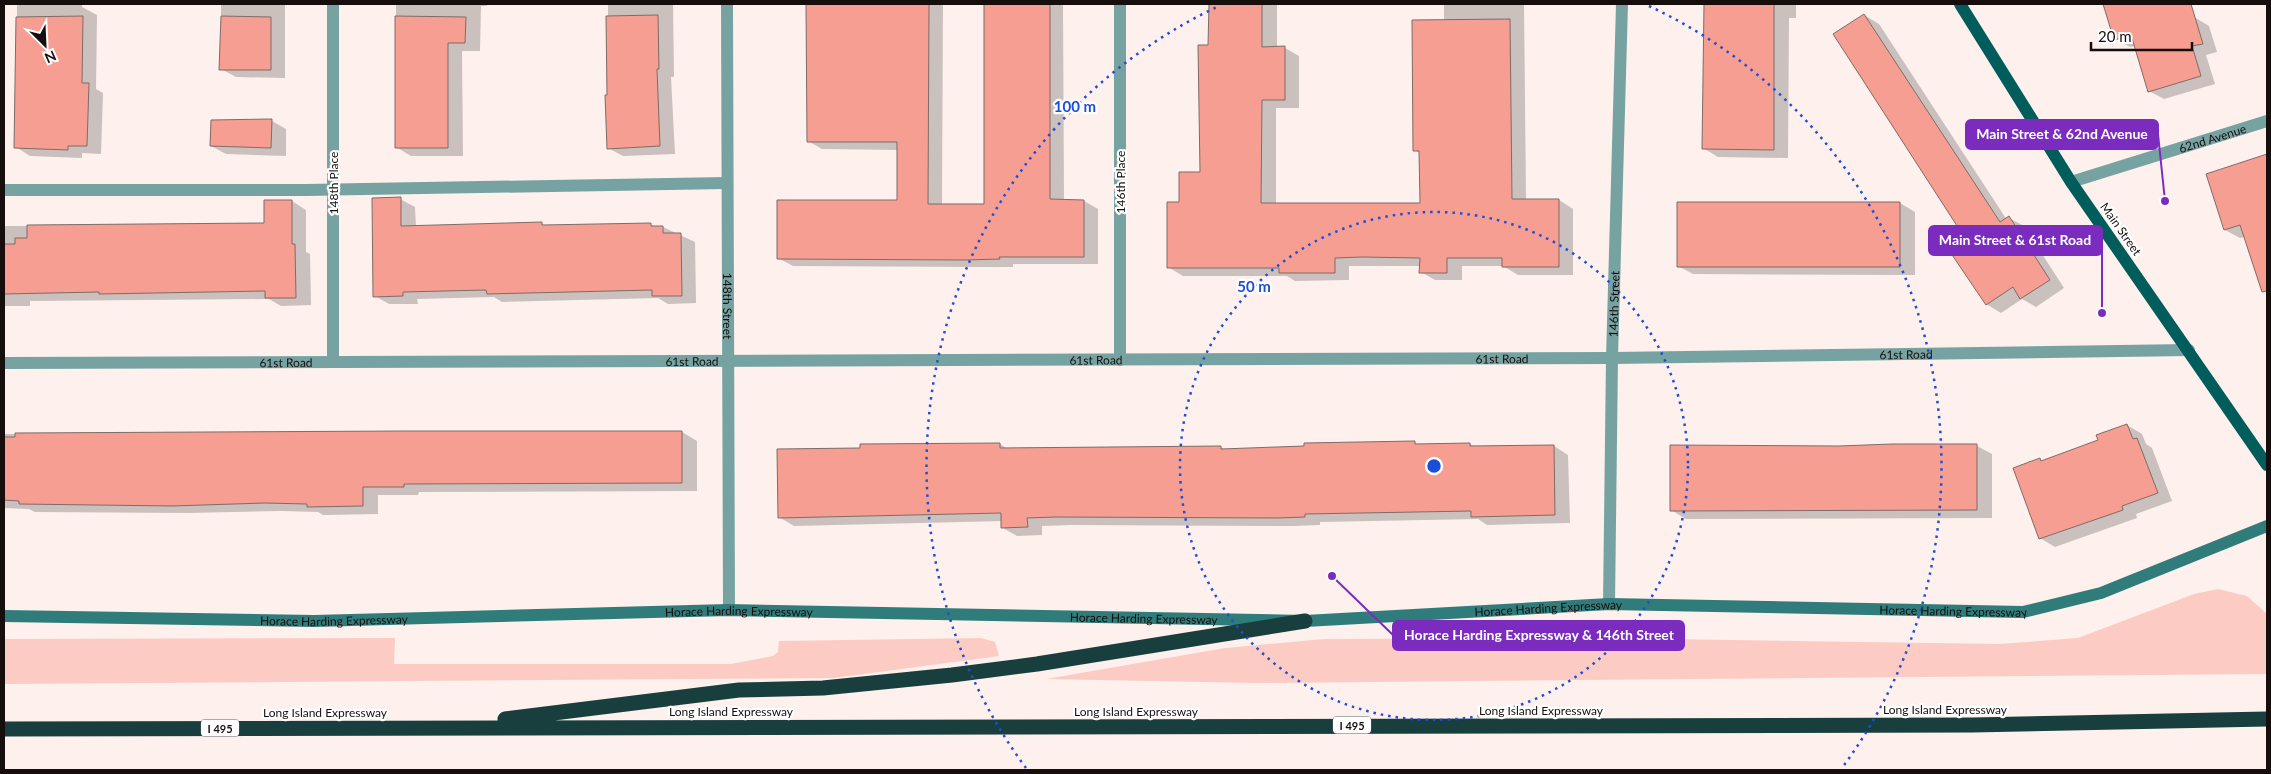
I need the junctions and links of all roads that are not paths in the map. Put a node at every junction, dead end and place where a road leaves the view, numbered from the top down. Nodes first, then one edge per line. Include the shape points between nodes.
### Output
1 (333, 4) edge
2 (727, 4) edge
3 (1120, 4) edge
4 (1622, 4) edge
5 (1960, 4) edge
6 (2267, 121) edge
7 (2071, 182) junction
8 (727, 183) junction
9 (333, 189) junction
10 (4, 190) edge
11 (2189, 350) junction
12 (1612, 358) junction
13 (1120, 360) junction
14 (728, 361) junction
15 (333, 362) junction
16 (4, 363) edge
17 (2267, 465) edge
18 (2267, 526) edge
19 (1609, 604) junction
20 (729, 610) junction
21 (4, 616) edge
22 (1305, 621) junction
23 (2267, 719) edge
24 (437, 727) junction
25 (4, 729) edge

1 - 9 street, 148th Place
2 - 8 street, 148th Street
3 - 13 street, 146th Place
4 - 12 street, 146th Street
5 - 7 main road, Main Street
6 - 7 street, 62nd Avenue
7 - 11 main road, Main Street
8 - 9 street
8 - 14 street, 148th Street
9 - 10 street
9 - 15 street, 148th Place
11 - 12 street, 61st Road
11 - 17 main road, Main Street
12 - 13 street, 61st Road
12 - 19 street, 146th Street
13 - 14 street, 61st Road
14 - 15 street, 61st Road
14 - 20 street, 148th Street
15 - 16 street, 61st Road
18 - 19 main road, Horace Harding Expressway via 2101,593 2022,612
19 - 22 main road, Horace Harding Expressway
20 - 21 main road, Horace Harding Expressway via 314,621
20 - 22 main road, Horace Harding Expressway
22 - 24 highway via 952,675 823,688 739,690
23 - 24 highway, Long Island Expressway / I 495 via 1972,725
24 - 25 highway, Long Island Expressway / I 495

